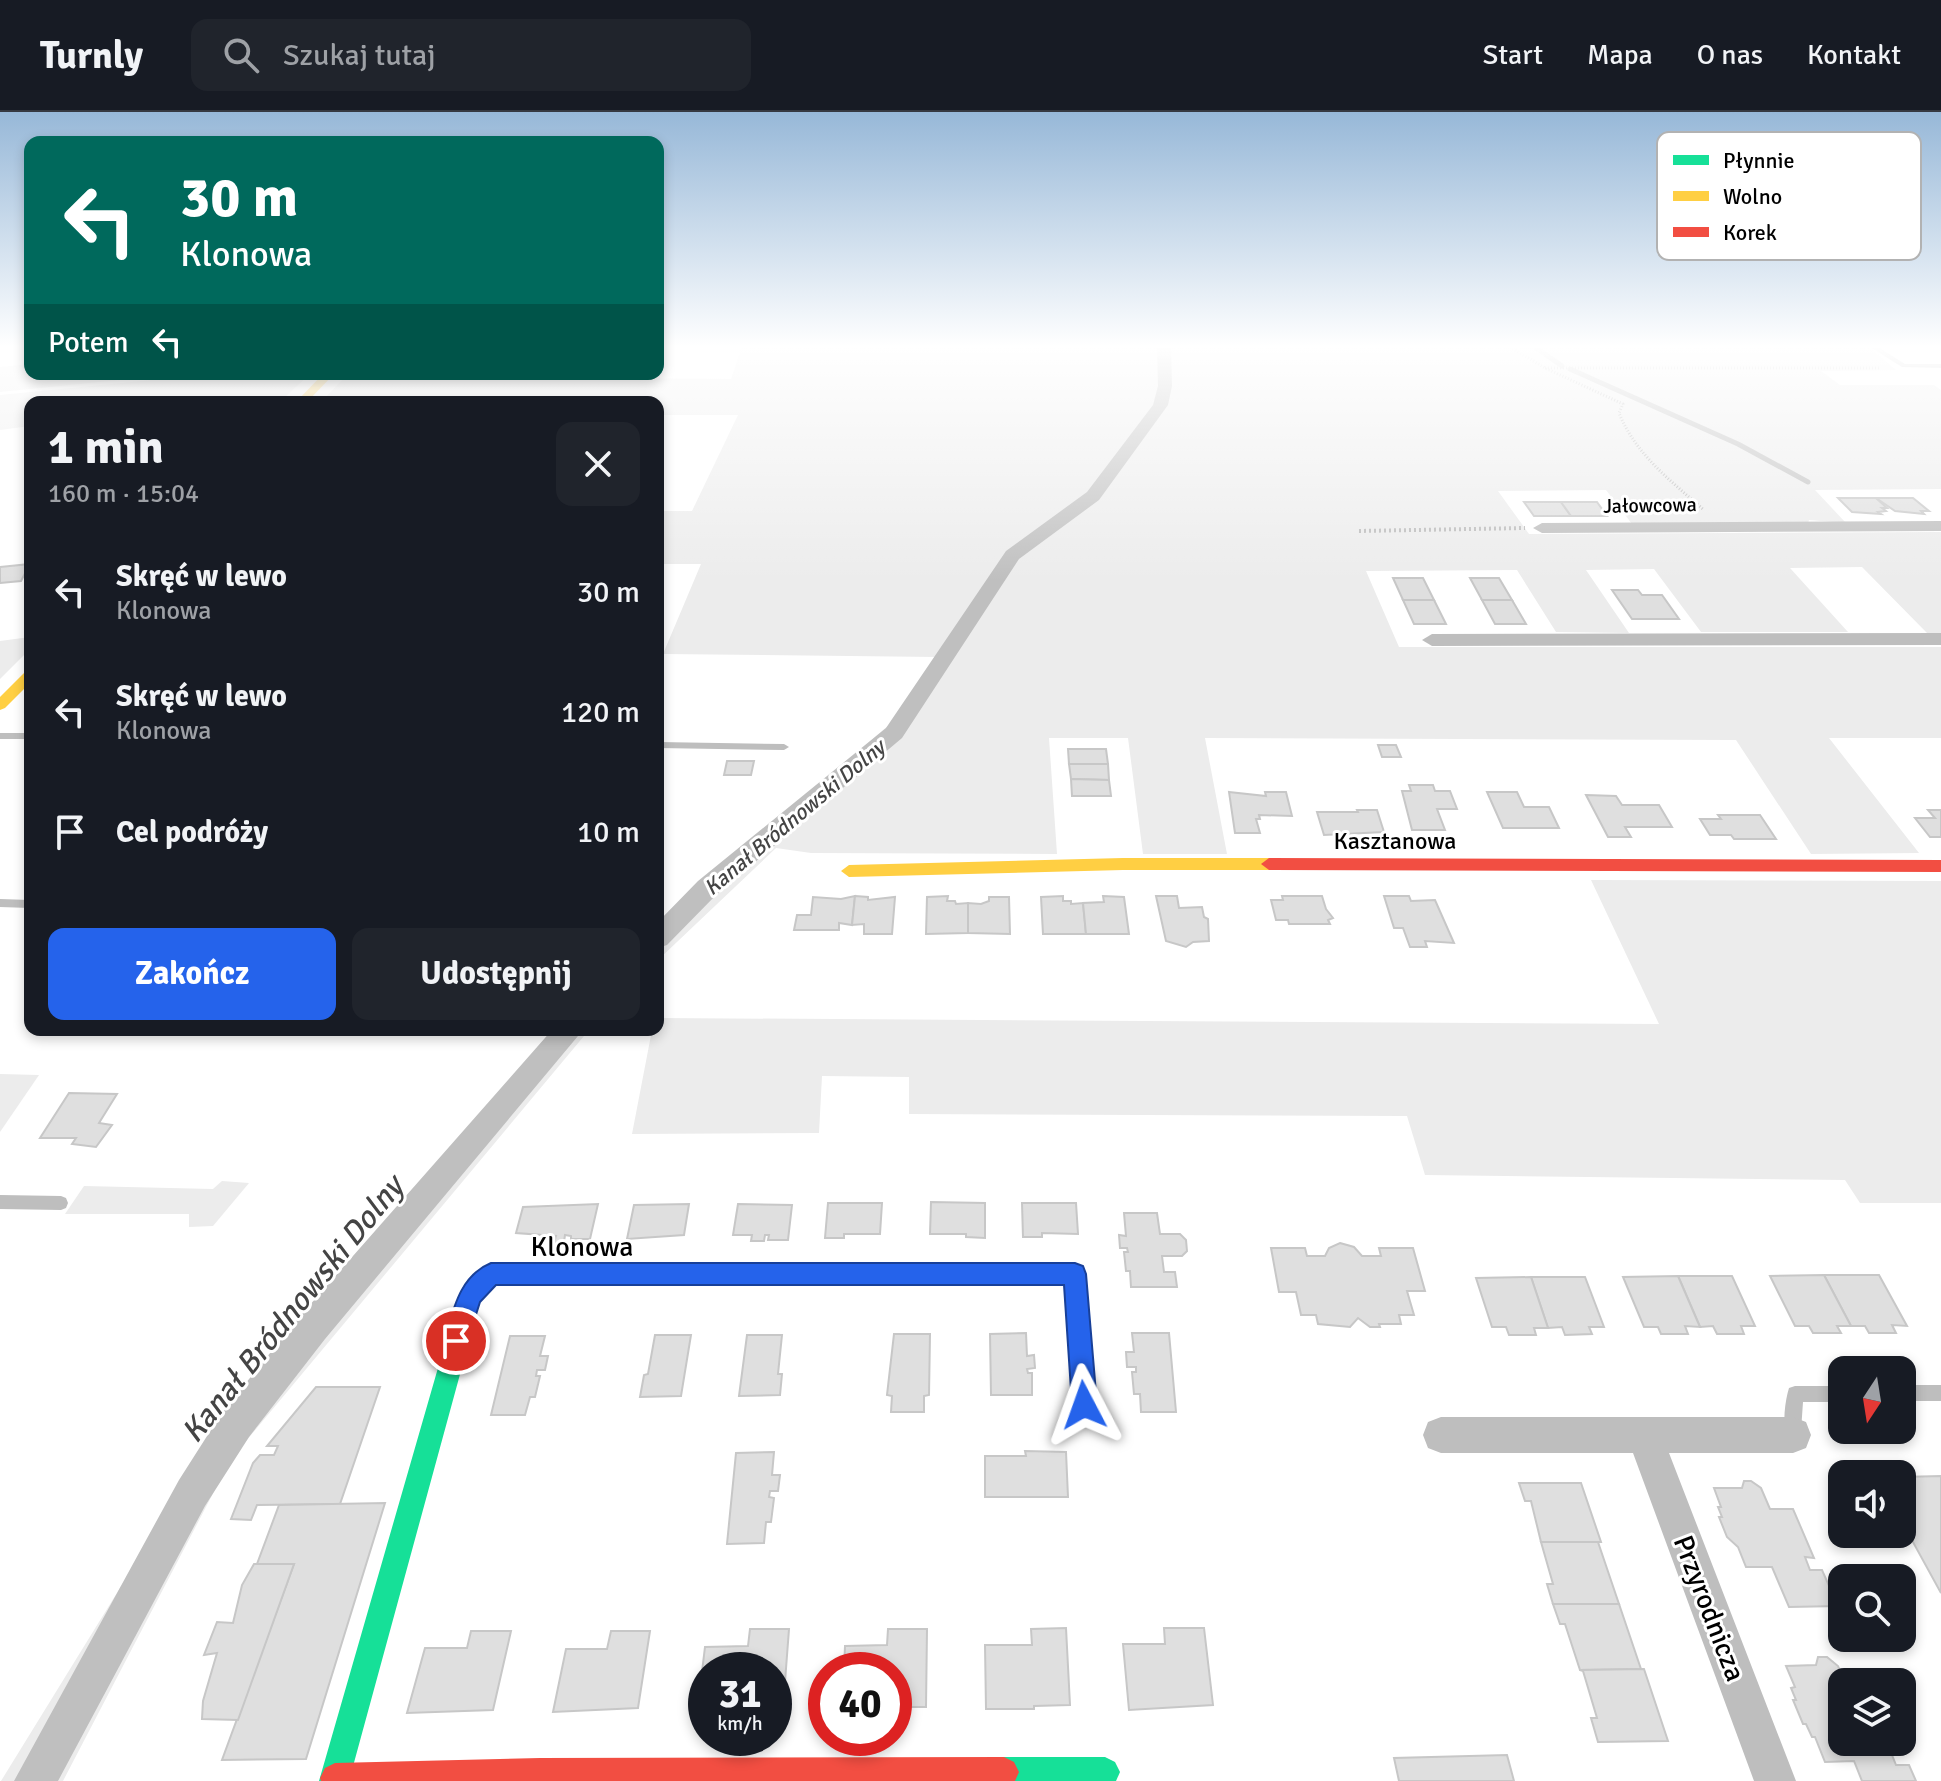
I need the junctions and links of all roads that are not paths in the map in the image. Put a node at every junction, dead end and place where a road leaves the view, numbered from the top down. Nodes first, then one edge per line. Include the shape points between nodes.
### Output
1 (1941, 526) edge
2 (1542, 528) road end
3 (1941, 639) edge
4 (1432, 640) dead end
5 (24, 681) edge
6 (0, 705) edge
7 (0, 736) edge
8 (24, 736) edge
9 (664, 745) edge
10 (784, 747) dead end
11 (1941, 866) edge
12 (849, 871) dead end
13 (0, 903) edge
14 (24, 904) edge
15 (0, 1202) edge
16 (61, 1203) dead end
17 (1916, 1393) edge
18 (1941, 1393) edge
19 (1828, 1394) edge
20 (1084, 1405) dead end
21 (1441, 1435) dead end
22 (1644, 1435) junction
23 (1793, 1435) joint
24 (1105, 1772) dead end
25 (539, 1777) edge
26 (707, 1777) edge
27 (1023, 1777) edge
28 (335, 1779) edge
29 (1775, 1781) edge

1 - 2 street, Jałowcowa
3 - 4 street
5 - 6 street
7 - 8 lane
9 - 10 lane
11 - 12 street, Kasztanowa via 1123,864
13 - 14 lane
15 - 16 lane
17 - 18 lane
19 - 23 lane via 1795,1394
20 - 28 street, Klonowa via 1075,1274 491,1274 470,1295 464,1312
21 - 22 street
22 - 23 street
22 - 29 street, Przyrodnicza
24 - 27 street
25 - 26 street
25 - 28 street
26 - 27 street

